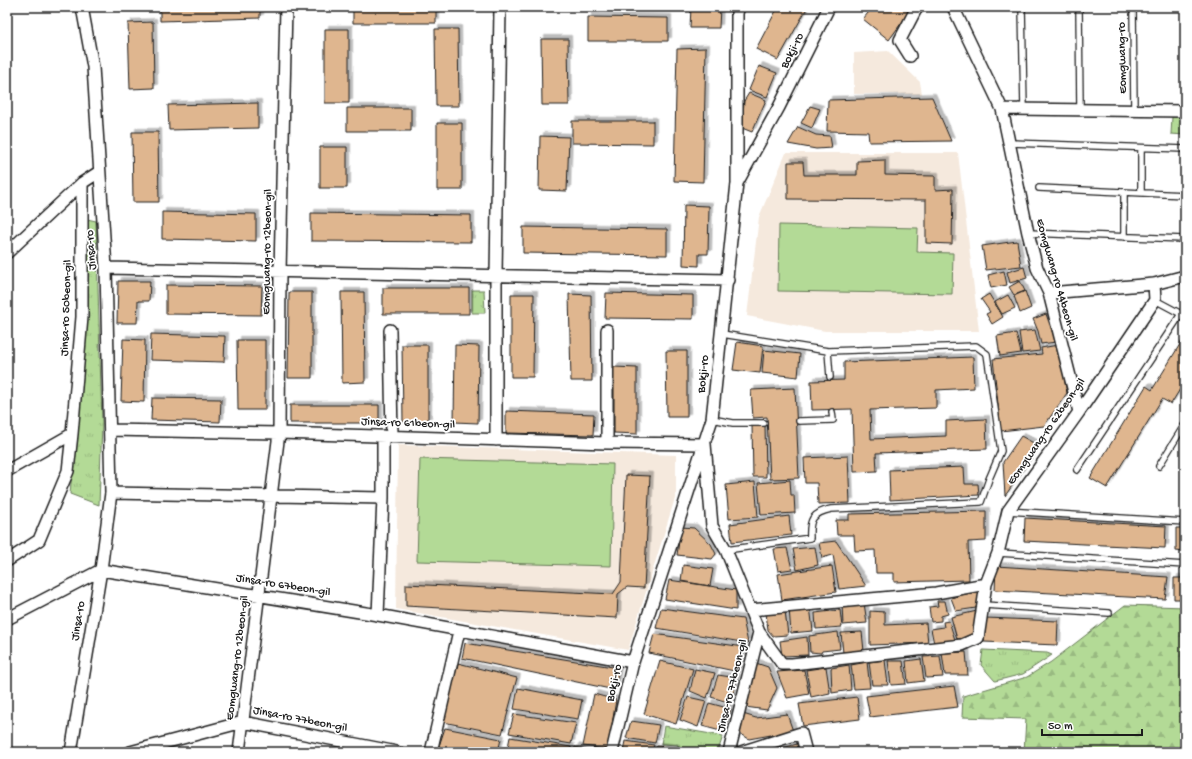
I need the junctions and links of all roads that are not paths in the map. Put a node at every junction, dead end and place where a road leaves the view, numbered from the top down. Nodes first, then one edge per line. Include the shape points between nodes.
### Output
1 (82, 7) edge
2 (286, 7) edge
3 (500, 7) edge
4 (739, 7) edge
5 (829, 7) edge
6 (918, 7) edge
7 (953, 7) edge
8 (1022, 7) edge
9 (1079, 7) edge
10 (1133, 7) edge
11 (910, 56) dead end
12 (1002, 109) junction
13 (1024, 109) junction
14 (1080, 109) junction
15 (1134, 110) junction
16 (1185, 111) edge
17 (1009, 143) junction
18 (1141, 148) junction
19 (1185, 149) edge
20 (99, 172) junction
21 (82, 183) junction
22 (737, 183) junction
23 (1039, 188) dead end
24 (1124, 192) junction
25 (1141, 193) junction
26 (1185, 195) edge
27 (1028, 233) junction
28 (1124, 237) junction
29 (1184, 239) dead end
30 (7, 253) edge
31 (106, 268) junction
32 (280, 272) junction
33 (496, 275) junction
34 (1185, 276) edge
35 (728, 280) junction
36 (1154, 284) junction
37 (1049, 293) junction
38 (1155, 300) junction
39 (1183, 315) edge
40 (390, 330) dead end
41 (607, 330) dead end
42 (722, 334) junction
43 (828, 351) junction
44 (830, 377) dead end
45 (832, 412) dead end
46 (1078, 412) junction
47 (712, 420) junction
48 (799, 421) dead end
49 (764, 423) dead end
50 (1185, 424) edge
51 (110, 430) junction
52 (279, 433) junction
53 (72, 434) junction
54 (387, 436) junction
55 (496, 440) junction
56 (607, 443) junction
57 (705, 444) junction
58 (1159, 466) dead end
59 (1077, 470) dead end
60 (7, 471) edge
61 (111, 493) junction
62 (271, 497) junction
63 (383, 498) junction
64 (1008, 511) junction
65 (1185, 522) edge
66 (726, 550) junction
67 (998, 553) junction
68 (7, 560) edge
69 (1185, 565) edge
70 (101, 570) junction
71 (986, 584) junction
72 (259, 596) junction
73 (984, 605) junction
74 (750, 610) junction
75 (1110, 613) dead end
76 (378, 615) junction
77 (7, 619) edge
78 (460, 631) junction
79 (760, 632) junction
80 (633, 662) junction
81 (243, 722) junction
82 (71, 752) edge
83 (130, 752) edge
84 (239, 752) edge
85 (397, 752) edge
86 (432, 752) edge
87 (612, 752) edge
88 (729, 752) edge
89 (741, 752) edge
90 (806, 752) edge

1 - 20 street, Jinsa-ro via 93,67
2 - 32 street, Eomgwang-ro 12beon-gil
3 - 33 street
4 - 22 street
5 - 22 street, Bokji-ro via 779,107
6 - 11 street via 900,40
7 - 12 street, Eomgwang-ro 44beon-gil
8 - 13 lane
9 - 14 lane
10 - 15 lane, Eomgwang-ro
12 - 13 street
12 - 17 street, Eomgwang-ro 44beon-gil
13 - 14 street
14 - 15 street
15 - 16 street
17 - 18 lane
17 - 27 street, Eomgwang-ro 44beon-gil
18 - 19 lane
18 - 25 lane
20 - 21 street
20 - 31 street, Jinsa-ro
21 - 30 street
21 - 53 street, Jinsa-ro 50beon-gil via 82,317
22 - 35 street, Bokji-ro
23 - 24 lane
24 - 25 lane
24 - 28 lane
25 - 26 lane
27 - 28 lane
27 - 37 street, Eomgwang-ro 44beon-gil via 1037,268
28 - 29 lane
31 - 32 street
31 - 51 street, Jinsa-ro
32 - 33 street
32 - 52 street, Eomgwang-ro 12beon-gil
33 - 35 street
33 - 55 street
34 - 36 street
35 - 42 street, Bokji-ro
36 - 37 street
36 - 38 street
37 - 46 street, Eomgwang-ro 44beon-gil
38 - 39 lane
38 - 46 street, Eomgwang-ro 62beon-gil
39 - 59 lane
40 - 54 street
41 - 56 street
42 - 43 lane
42 - 47 street, Bokji-ro
43 - 44 lane
43 - 66 lane via 976,346 987,354 1000,451 981,502 831,509 821,511 813,518 809,526 810,538
45 - 48 lane via 833,420
46 - 64 street, Eomgwang-ro 62beon-gil
47 - 49 lane
47 - 57 street, Bokji-ro
50 - 58 lane
51 - 52 street, Jinsa-ro 61beon-gil
51 - 61 street, Jinsa-ro
52 - 54 street, Jinsa-ro 61beon-gil
52 - 62 street, Eomgwang-ro 12beon-gil
53 - 60 street
53 - 68 street, Jinsa-ro 50beon-gil via 68,471 39,540
54 - 55 street, Jinsa-ro 61beon-gil
54 - 63 street
55 - 56 street, Jinsa-ro 61beon-gil
56 - 57 street, Jinsa-ro 61beon-gil
57 - 66 street, Jinsa-ro 77beon-gil via 712,526
57 - 80 street, Bokji-ro
61 - 62 street
61 - 70 street, Jinsa-ro
62 - 63 street
62 - 72 street, Eomgwang-ro 12beon-gil
63 - 76 street
64 - 65 lane
64 - 67 street, Eomgwang-ro 62beon-gil
66 - 74 street, Jinsa-ro 77beon-gil
67 - 69 lane
67 - 71 street, Eomgwang-ro 62beon-gil
70 - 72 street, Jinsa-ro 67beon-gil
70 - 77 street
70 - 82 street, Jinsa-ro
71 - 73 street, Eomgwang-ro 62beon-gil
71 - 74 street via 936,593
72 - 76 street, Jinsa-ro 67beon-gil
72 - 81 street, Eomgwang-ro 12beon-gil
73 - 75 lane
73 - 79 street, Eomgwang-ro 62beon-gil via 978,638 962,645 782,664
74 - 79 street, Jinsa-ro 77beon-gil
76 - 78 street, Jinsa-ro 67beon-gil
78 - 80 street, Jinsa-ro 67beon-gil
78 - 86 street
79 - 88 street, Jinsa-ro 77beon-gil
80 - 87 street, Bokji-ro
81 - 83 street, Jinsa-ro 77beon-gil
81 - 84 street, Eomgwang-ro 12beon-gil
81 - 85 street, Jinsa-ro 77beon-gil
89 - 90 street via 801,733

